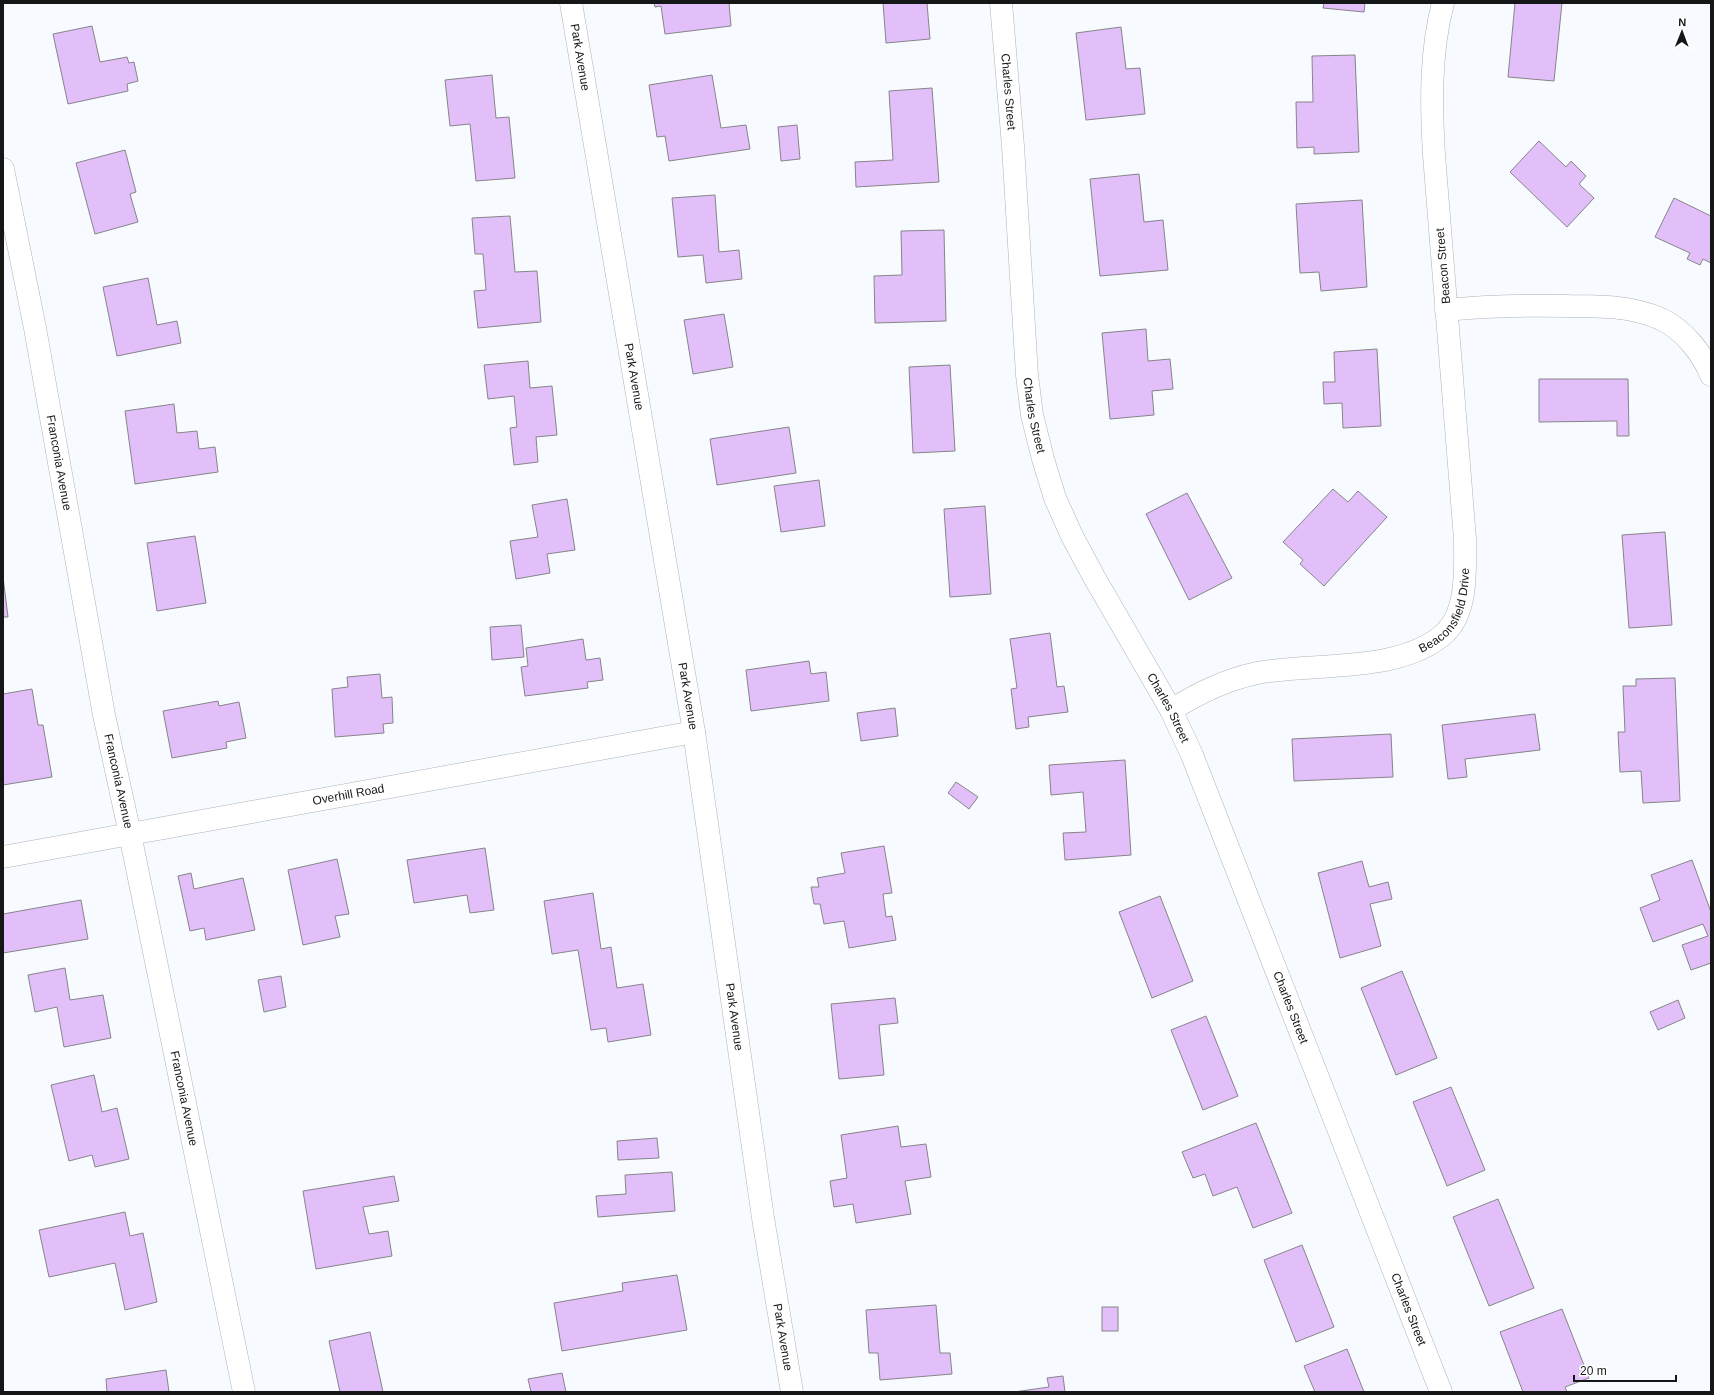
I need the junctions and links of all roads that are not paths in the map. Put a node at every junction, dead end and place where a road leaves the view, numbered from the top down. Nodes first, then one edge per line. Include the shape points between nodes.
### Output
1 (571, 3) edge
2 (1001, 3) edge
3 (1443, 3) edge
4 (3, 169) edge
5 (1446, 310) junction
6 (1711, 375) edge
7 (1172, 710) junction
8 (694, 732) junction
9 (130, 834) junction
10 (3, 857) edge
11 (244, 1392) edge
12 (792, 1392) edge
13 (1442, 1392) edge

1 - 8 street, Park Avenue
2 - 7 street, Charles Street via 1032,415 1055,498 1072,536
3 - 5 street, Beacon Street via 1434,54 1431,104
4 - 9 street, Franconia Avenue via 35,328 102,708
5 - 6 street, Beacon Street via 1523,305 1603,306 1637,310 1663,320 1689,340 1706,362
5 - 7 street, Beaconsfield Drive via 1465,539 1465,574 1460,608 1447,631 1426,647 1399,657 1258,673 1224,682 1195,695
7 - 13 street, Charles Street via 1213,807
8 - 9 street, Overhill Road
8 - 12 street, Park Avenue via 763,1218
9 - 10 street, Overhill Road
9 - 11 street, Franconia Avenue

